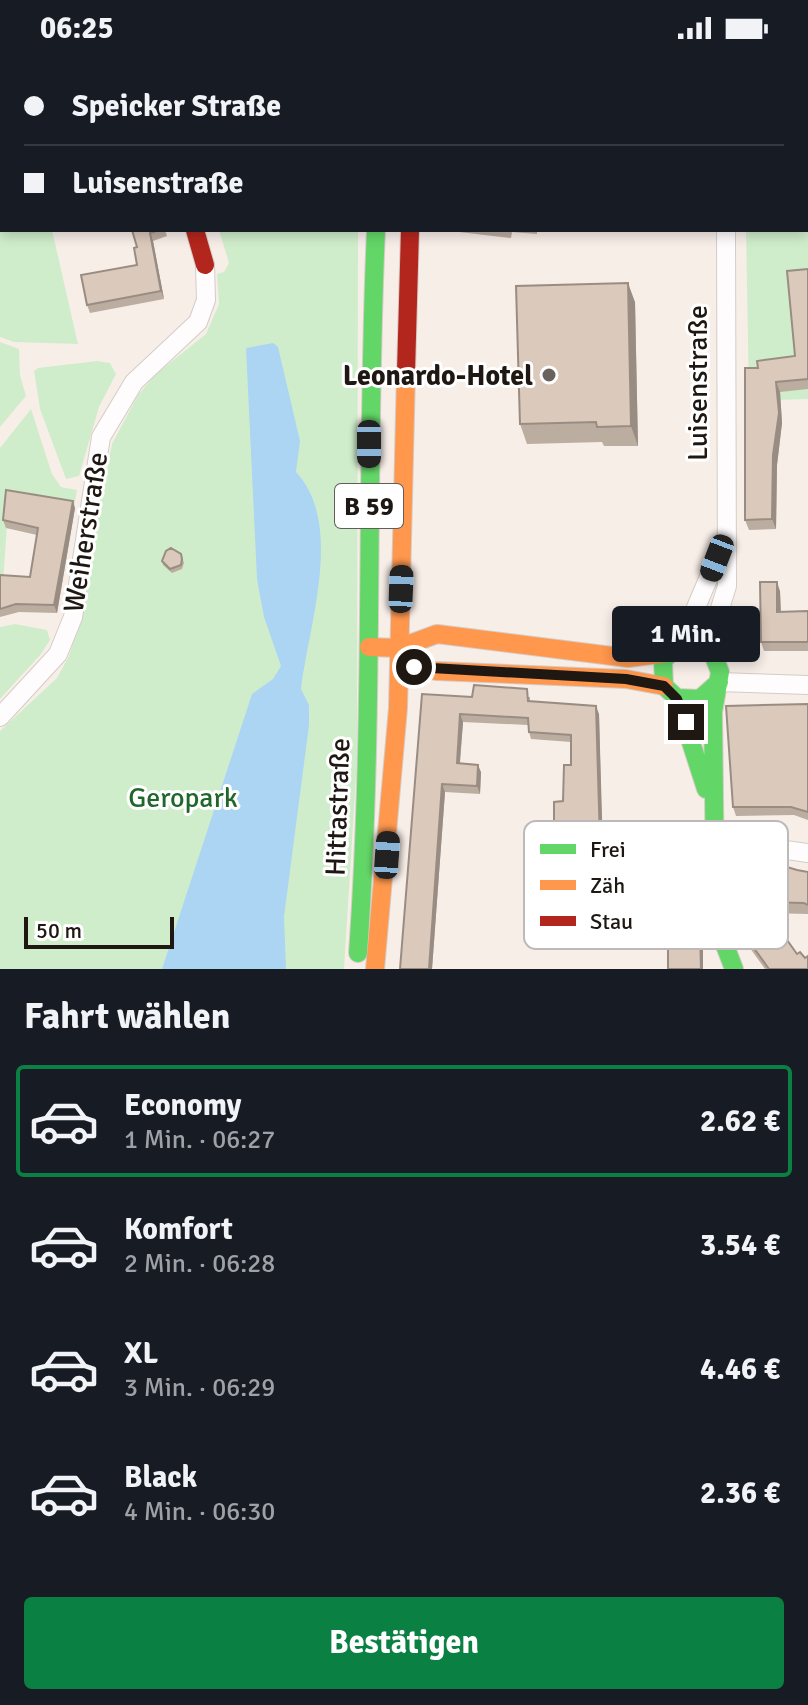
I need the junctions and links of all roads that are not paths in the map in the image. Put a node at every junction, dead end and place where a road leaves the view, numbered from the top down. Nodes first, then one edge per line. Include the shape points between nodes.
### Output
1 (196, 232) edge
2 (376, 232) edge
3 (410, 232) edge
4 (726, 232) edge
5 (205, 265) joint
6 (726, 536) junction
7 (369, 647) junction
8 (708, 647) junction
9 (399, 648) junction
10 (674, 648) junction
11 (719, 682) junction
12 (808, 685) edge
13 (670, 693) junction
14 (0, 717) edge
15 (712, 821) edge
16 (716, 821) edge
17 (788, 850) edge
18 (808, 853) edge
19 (724, 949) edge
20 (356, 969) edge
21 (375, 969) edge
22 (734, 969) edge

1 - 5 main road
2 - 7 main road, B 59 via 370,316
3 - 9 main road, B 59
4 - 6 street, Luisenstraße
5 - 14 street, Weiherstraße via 206,300 198,322 134,382 101,437 73,617 58,654
6 - 8 street, Luisenstraße via 727,586
6 - 10 street, Luisenstraße
7 - 9 main road
7 - 20 main road, Hittastraße / B 59
8 - 10 main road via 690,642
8 - 11 main road via 720,663
9 - 10 main road via 437,634 628,658
9 - 13 main road via 414,667 436,671 626,679
9 - 21 main road, Hittastraße / B 59
10 - 13 main road via 660,669
11 - 12 street
11 - 13 main road via 697,701
11 - 16 main road via 713,712
13 - 15 main road via 703,775
17 - 18 street
19 - 22 main road

